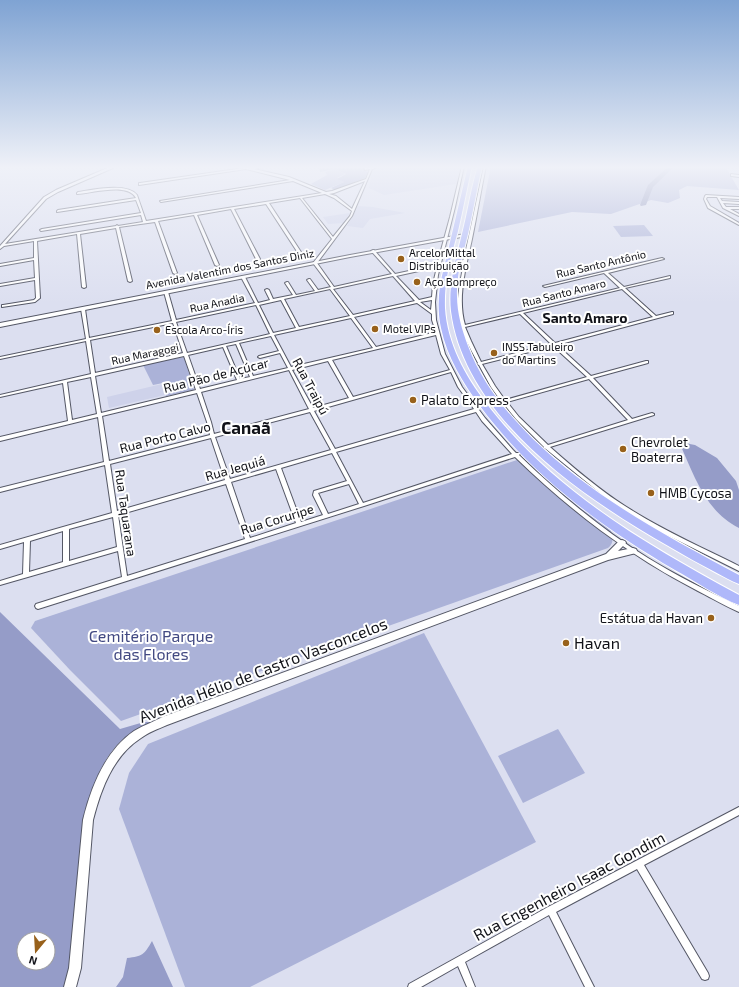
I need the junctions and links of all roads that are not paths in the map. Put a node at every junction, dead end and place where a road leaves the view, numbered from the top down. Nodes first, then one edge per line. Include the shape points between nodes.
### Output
1 (33, 212) edge
2 (207, 212) edge
3 (234, 212) edge
4 (272, 212) edge
5 (313, 212) edge
6 (352, 212) edge
7 (452, 212) edge
8 (459, 212) edge
9 (469, 212) edge
10 (475, 212) edge
11 (718, 212) edge
12 (142, 214) joint
13 (195, 214) junction
14 (156, 220) junction
15 (145, 222) junction
16 (739, 224) edge
17 (117, 226) junction
18 (449, 226) junction
19 (42, 230) dead end
20 (455, 230) junction
21 (465, 232) junction
22 (78, 233) junction
23 (453, 236) junction
24 (333, 237) junction
25 (446, 237) junction
26 (35, 240) junction
27 (4, 245) junction
28 (0, 248) edge
29 (443, 249) junction
30 (299, 252) dead end
31 (373, 252) junction
32 (449, 254) junction
33 (258, 258) dead end
34 (36, 259) junction
35 (466, 259) junction
36 (662, 259) dead end
37 (315, 263) junction
38 (0, 265) edge
39 (217, 265) dead end
40 (437, 266) junction
41 (457, 268) junction
42 (605, 272) junction
43 (175, 273) dead end
44 (394, 274) junction
45 (243, 277) junction
46 (669, 277) dead end
47 (37, 279) junction
48 (309, 280) dead end
49 (444, 280) junction
50 (130, 281) dead end
51 (287, 283) dead end
52 (0, 285) edge
53 (544, 286) dead end
54 (84, 287) dead end
55 (434, 287) junction
56 (332, 288) junction
57 (622, 288) junction
58 (267, 290) dead end
59 (317, 291) junction
60 (166, 292) junction
61 (295, 296) junction
62 (282, 298) junction
63 (434, 298) junction
64 (272, 300) junction
65 (418, 302) junction
66 (256, 304) junction
67 (3, 306) dead end
68 (83, 309) junction
69 (521, 313) junction
70 (672, 313) dead end
71 (434, 314) junction
72 (352, 317) junction
73 (655, 317) junction
74 (174, 321) junction
75 (0, 325) edge
76 (464, 326) junction
77 (298, 328) junction
78 (438, 333) junction
79 (272, 334) junction
80 (88, 340) junction
81 (237, 342) junction
82 (555, 344) junction
83 (224, 345) junction
84 (374, 348) junction
85 (281, 352) junction
86 (186, 354) junction
87 (260, 357) dead end
88 (0, 358) edge
89 (329, 359) junction
90 (647, 362) dead end
91 (479, 364) junction
92 (290, 369) junction
93 (451, 371) junction
94 (94, 374) junction
95 (252, 378) junction
96 (590, 378) junction
97 (65, 381) junction
98 (239, 381) junction
99 (199, 391) junction
100 (0, 396) edge
101 (350, 398) junction
102 (503, 402) junction
103 (311, 409) junction
104 (476, 410) junction
105 (100, 414) junction
106 (652, 414) dead end
107 (631, 420) junction
108 (70, 421) junction
109 (212, 436) junction
110 (0, 439) edge
111 (546, 447) junction
112 (334, 451) junction
113 (519, 453) junction
114 (108, 463) junction
115 (278, 467) junction
116 (229, 482) junction
117 (350, 482) junction
118 (0, 490) edge
119 (362, 505) junction
120 (115, 514) junction
121 (326, 515) junction
122 (299, 524) junction
123 (66, 528) junction
124 (27, 539) junction
125 (248, 539) junction
126 (622, 543) junction
127 (0, 547) edge
128 (120, 548) junction
129 (633, 551) junction
130 (607, 557) junction
131 (66, 564) junction
132 (739, 570) edge
133 (26, 575) junction
134 (125, 578) junction
135 (739, 580) edge
136 (0, 583) edge
137 (739, 600) edge
138 (38, 606) dead end
139 (739, 609) edge
140 (739, 811) edge
141 (639, 864) junction
142 (551, 910) junction
143 (460, 960) junction
144 (705, 976) dead end
145 (70, 987) edge
146 (412, 987) edge
147 (471, 987) edge
148 (590, 987) edge

1 - 27 street
2 - 13 street
3 - 33 street
4 - 30 street
5 - 24 street
6 - 24 street
7 - 18 street
8 - 20 highway
9 - 21 highway
10 - 35 street
11 - 16 street
12 - 15 street
12 - 19 street
13 - 14 street
13 - 39 street
14 - 15 street
14 - 43 street
15 - 17 street
17 - 22 street
17 - 50 street
18 - 20 highway
18 - 25 street
20 - 21 highway
20 - 23 highway
21 - 23 street, Avenida Valentim dos Santos Diniz
21 - 41 highway
22 - 26 street
22 - 54 street
23 - 25 street, Avenida Valentim dos Santos Diniz
23 - 32 highway
24 - 37 street
25 - 29 street
25 - 31 street, Avenida Valentim dos Santos Diniz
26 - 27 street
26 - 34 street
27 - 28 street
29 - 32 highway
29 - 40 street
31 - 37 street, Avenida Valentim dos Santos Diniz
31 - 44 street
32 - 49 highway
34 - 38 street
34 - 47 street
35 - 41 street
35 - 76 street via 460,298
36 - 42 street, Rua Santo Antônio
37 - 45 street, Avenida Valentim dos Santos Diniz
37 - 56 street
40 - 44 street, Rua Anadia
40 - 55 street
41 - 135 highway via 454,305 458,328 478,380 508,418 551,462 608,507
42 - 53 street, Rua Santo Antônio
42 - 57 street
44 - 56 street, Rua Anadia
44 - 65 street
45 - 60 street, Avenida Valentim dos Santos Diniz
45 - 66 street, Rua Traipú
46 - 57 street, Rua Santo Amaro
47 - 52 street
47 - 67 street via 36,300
48 - 59 street
49 - 55 highway
49 - 113 highway via 442,318 455,359 465,380
51 - 61 street
55 - 63 street
56 - 59 street, Rua Anadia
56 - 72 street
57 - 69 street, Rua Santo Amaro
57 - 73 street
58 - 64 street
59 - 61 street, Rua Anadia
60 - 68 street, Avenida Valentim dos Santos Diniz
60 - 74 street
61 - 62 street, Rua Anadia
62 - 64 street, Rua Anadia
62 - 77 street
63 - 65 street, Rua Maragogi
63 - 71 street
64 - 66 street, Rua Anadia
65 - 71 street
65 - 72 street, Rua Maragogi
66 - 74 street, Rua Anadia
66 - 79 street, Rua Traipú
68 - 75 street, Avenida Valentim dos Santos Diniz
68 - 80 street, Rua Taquarana
69 - 76 street, Rua Santo Amaro
69 - 82 street
70 - 73 street
71 - 78 street
72 - 77 street, Rua Maragogi
72 - 84 street
73 - 82 street
74 - 80 street, Rua Anadia
74 - 86 street
76 - 91 street
77 - 79 street, Rua Maragogi
78 - 84 street, Rua Pão de Açúcar
78 - 93 street
79 - 81 street, Rua Maragogi
79 - 85 street, Rua Traipú
80 - 88 street, Rua Anadia
80 - 94 street, Rua Taquarana
81 - 83 street, Rua Maragogi
81 - 95 street
82 - 91 street
82 - 96 street
83 - 86 street, Rua Maragogi
83 - 98 street
84 - 89 street, Rua Pão de Açúcar
85 - 87 street
85 - 92 street, Rua Traipú
86 - 94 street, Rua Maragogi
86 - 99 street
89 - 92 street, Rua Pão de Açúcar
89 - 101 street
90 - 96 street
91 - 102 street
92 - 95 street, Rua Pão de Açúcar
92 - 103 street, Rua Traipú
93 - 101 street, Rua Porto Calvo
93 - 104 street
94 - 97 street, Rua Maragogi
94 - 105 street, Rua Taquarana
95 - 98 street, Rua Pão de Açúcar
96 - 102 street
96 - 107 street
97 - 100 street, Rua Maragogi
97 - 108 street
98 - 99 street, Rua Pão de Açúcar
99 - 105 street, Rua Pão de Açúcar
99 - 109 street
101 - 103 street, Rua Porto Calvo
102 - 111 street
103 - 109 street, Rua Porto Calvo
103 - 112 street, Rua Traipú
104 - 112 street, Rua Jequiá
104 - 113 street
105 - 108 street, Rua Pão de Açúcar
105 - 114 street, Rua Taquarana
106 - 107 street
107 - 111 street
108 - 110 street, Rua Pão de Açúcar
109 - 114 street, Rua Porto Calvo
109 - 116 street
111 - 132 street via 616,503
112 - 115 street, Rua Jequiá
112 - 117 street, Rua Traipú
113 - 119 street, Rua Coruripe
113 - 126 street via 552,490
113 - 137 highway via 614,526
114 - 118 street, Rua Porto Calvo
114 - 120 street, Rua Taquarana
115 - 116 street, Rua Jequiá
115 - 122 street
116 - 120 street, Rua Jequiá
116 - 125 street
117 - 119 street, Rua Traipú
117 - 121 street via 319,490 316,495
119 - 121 street, Rua Coruripe
120 - 123 street, Rua Jequiá
120 - 128 street, Rua Taquarana
121 - 122 street, Rua Coruripe
122 - 125 street, Rua Coruripe
123 - 124 street, Rua Jequiá
123 - 131 street
124 - 127 street, Rua Jequiá
124 - 133 street
125 - 134 street, Rua Coruripe
126 - 129 street
126 - 130 street, Avenida Hélio de Castro Vasconcelos
128 - 131 street
128 - 134 street, Rua Taquarana
129 - 130 street, Avenida Hélio de Castro Vasconcelos
129 - 139 street
130 - 145 street, Avenida Hélio de Castro Vasconcelos via 165,721 134,736 110,763 92,802
131 - 133 street
133 - 136 street
134 - 138 street, Rua Coruripe
140 - 141 street, Rua Engenheiro Isaac Gondim
141 - 142 street, Rua Engenheiro Isaac Gondim
141 - 144 street
142 - 143 street, Rua Engenheiro Isaac Gondim
142 - 148 street
143 - 146 street, Rua Engenheiro Isaac Gondim
143 - 147 street

